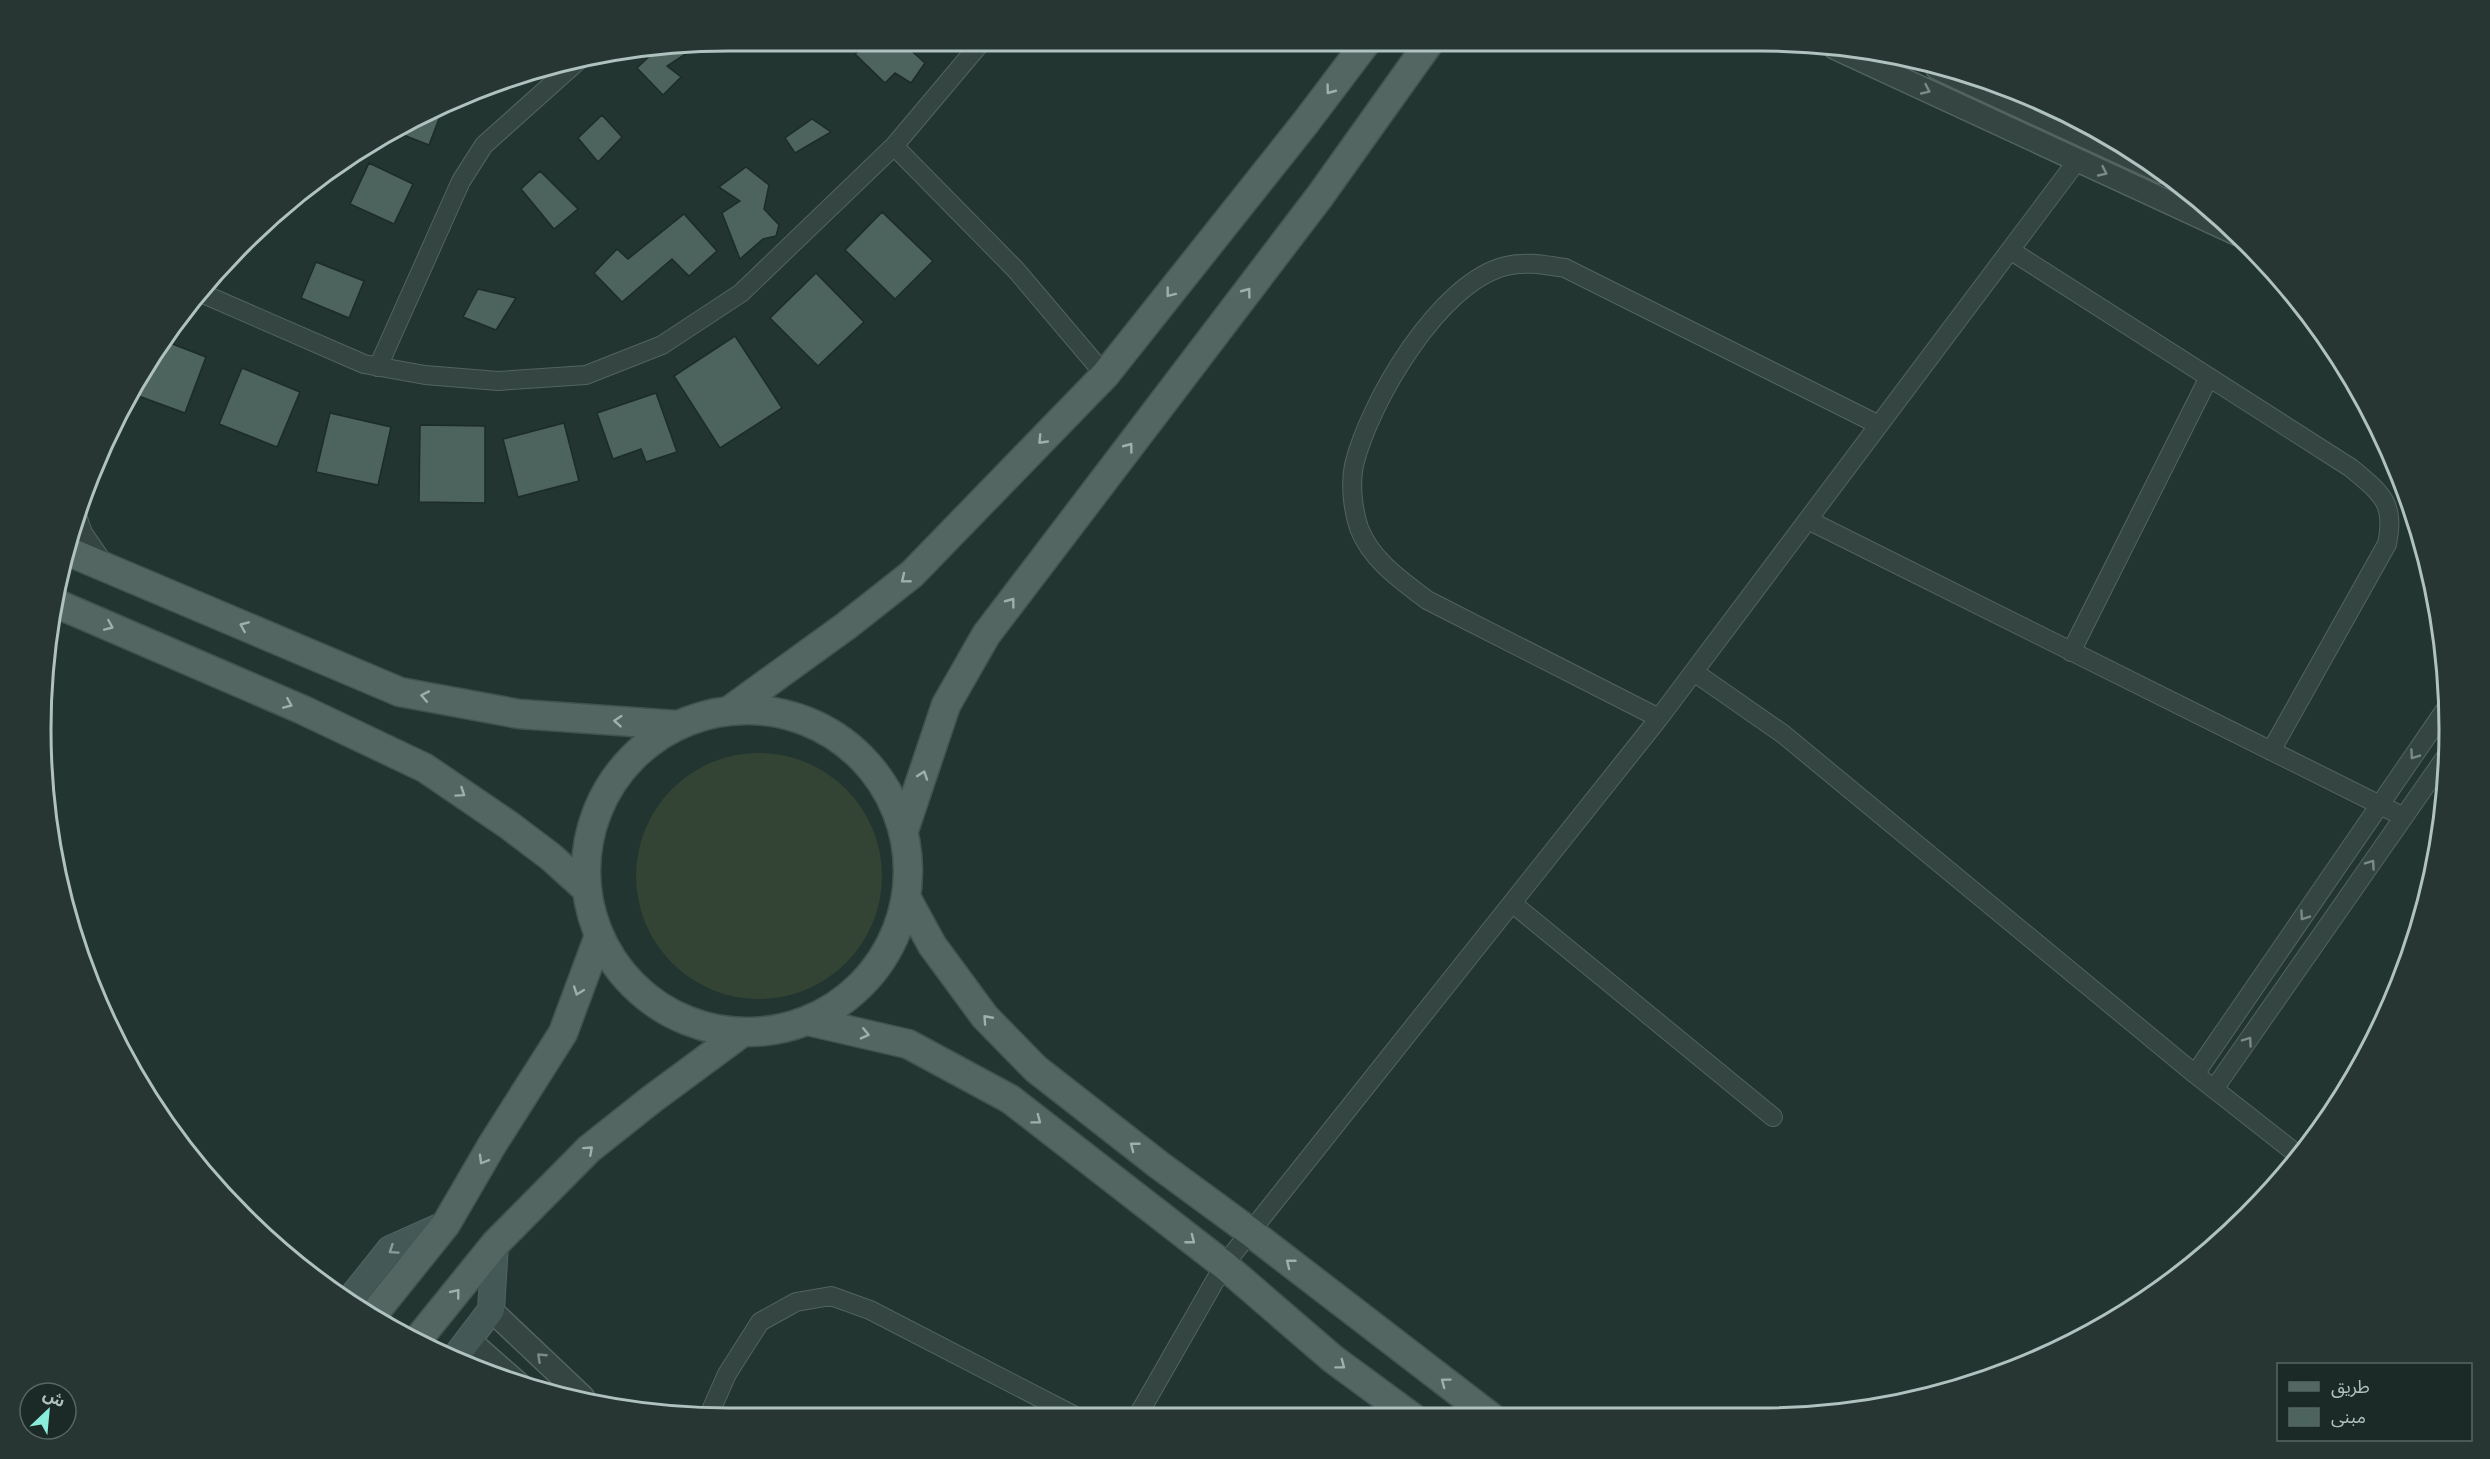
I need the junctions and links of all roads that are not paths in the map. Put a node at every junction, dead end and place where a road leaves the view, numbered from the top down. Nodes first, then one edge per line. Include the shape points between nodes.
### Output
1 (974, 51) edge
2 (1360, 51) edge
3 (1424, 51) edge
4 (1857, 58) edge
5 (567, 71) edge
6 (1976, 86) edge
7 (894, 146) junction
8 (2108, 147) edge
9 (2078, 161) junction
10 (2211, 222) edge
11 (2010, 250) junction
12 (208, 296) edge
13 (378, 367) junction
14 (1105, 375) junction
15 (2209, 377) junction
16 (1879, 425) junction
17 (1808, 520) junction
18 (82, 529) edge
19 (74, 554) edge
20 (108, 568) junction
21 (63, 606) edge
22 (2072, 652) junction
23 (1694, 672) junction
24 (729, 710) junction
25 (1659, 718) junction
26 (2439, 719) edge
27 (676, 725) junction
28 (2271, 751) junction
29 (2438, 768) edge
30 (2380, 805) junction
31 (2404, 817) junction
32 (904, 830) junction
33 (583, 886) junction
34 (907, 899) junction
35 (1512, 903) junction
36 (599, 936) junction
37 (808, 1022) junction
38 (740, 1034) junction
39 (2195, 1074) junction
40 (2214, 1089) junction
41 (1773, 1117) dead end
42 (2293, 1151) edge
43 (446, 1224) junction
44 (1249, 1232) junction
45 (495, 1244) junction
46 (1224, 1265) junction
47 (354, 1295) edge
48 (378, 1309) edge
49 (491, 1310) junction
50 (422, 1334) edge
51 (463, 1348) edge
52 (484, 1361) edge
53 (577, 1390) edge
54 (712, 1408) edge
55 (1060, 1408) edge
56 (1142, 1408) edge
57 (1400, 1408) edge
58 (1479, 1408) edge

1 - 7 street
2 -> 14 main road
32 -> 3 main road via 946,705 986,635 1320,195
4 -> 9 street
5 - 13 street via 484,145 461,182
6 - 8 street
7 - 13 street via 741,293 662,345 586,375 498,381
7 - 14 street via 1016,270
9 -> 10 street
9 - 11 street
11 - 15 street
11 - 16 street
12 - 13 street
14 -> 24 main road via 912,574
15 - 22 street
15 - 28 street via 2351,468 2372,485 2389,507 2391,525 2383,553
16 - 17 street
16 - 25 street via 1565,268 1536,263 1505,266 1475,280 1446,304 1415,343 1388,382 1365,431 1354,467 1352,496 1360,529 1377,556 1397,578 1427,600
17 - 22 street
17 - 23 street
18 - 20 street
19 - 20 main road
27 -> 20 main road via 519,714 400,692
21 -> 33 main road via 303,710 425,768 510,826
22 - 28 street
23 - 25 street
23 - 39 street via 1783,734
24 - 27 main road
24 - 32 main road via 790,715 842,740 873,769 893,801
25 - 35 street
26 -> 30 street
27 - 33 main road via 642,748 605,792 587,846
28 - 30 street
29 - 31 street
30 - 31 street
30 -> 39 street
40 -> 31 street
32 - 34 main road via 910,867
33 - 36 main road
34 - 37 main road via 884,958 851,996
44 -> 34 main road via 1036,1069 985,1017 932,945
35 - 41 street
35 - 44 street
36 - 38 main road via 623,975 669,1012
36 -> 43 main road via 563,1033
37 - 38 main road
37 -> 46 main road via 908,1044 1010,1099
45 -> 38 main road via 589,1149
39 - 40 street
40 - 42 street
43 -> 47 main road via 390,1250
43 - 48 main road
44 - 46 street
58 -> 44 main road
45 - 49 main road
50 -> 45 main road
46 - 56 street
46 -> 57 main road via 1333,1359
49 - 51 main road
53 -> 49 street
51 - 52 street
54 - 55 street via 727,1374 759,1322 796,1302 831,1296 870,1310

